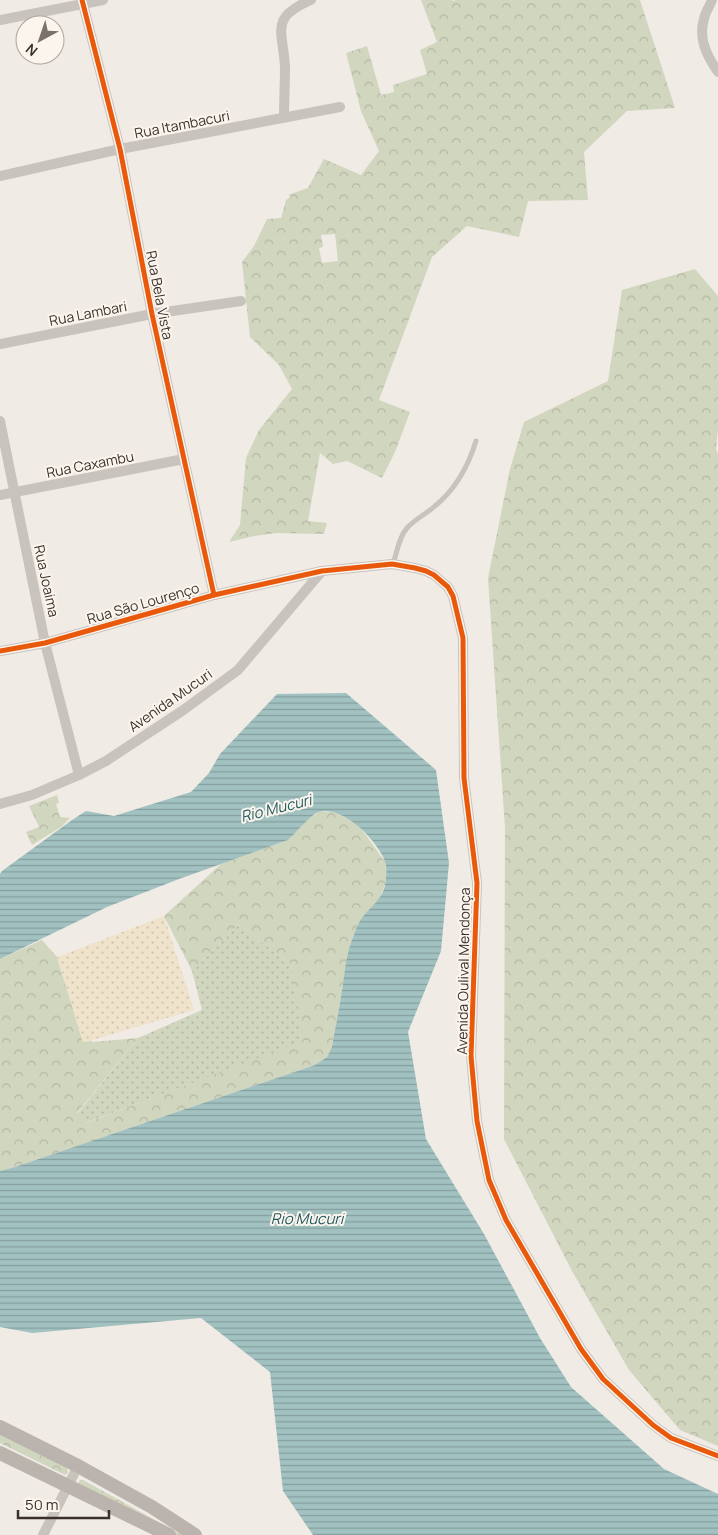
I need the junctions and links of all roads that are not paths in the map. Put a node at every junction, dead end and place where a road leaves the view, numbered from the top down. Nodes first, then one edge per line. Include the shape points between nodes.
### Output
1 (104, 0) edge
2 (311, 0) edge
3 (712, 0) edge
4 (82, 2) edge
5 (0, 20) edge
6 (718, 72) edge
7 (340, 107) dead end
8 (284, 118) junction
9 (120, 149) junction
10 (0, 176) edge
11 (241, 301) dead end
12 (152, 314) junction
13 (0, 344) edge
14 (0, 421) edge
15 (476, 441) dead end
16 (184, 459) junction
17 (14, 492) junction
18 (0, 495) edge
19 (392, 564) junction
20 (322, 571) junction
21 (214, 595) junction
22 (45, 643) junction
23 (0, 651) edge
24 (79, 775) junction
25 (0, 804) edge
26 (0, 1427) edge
27 (0, 1453) edge
28 (718, 1456) edge
29 (78, 1466) junction
30 (68, 1485) junction
31 (43, 1535) edge
32 (169, 1535) edge
33 (195, 1535) edge

1 - 4 street
2 - 8 street via 289,11 280,30 285,66
3 - 6 street via 704,18 702,37 708,58
4 - 5 street
4 - 9 street, Rua Bela Vista
7 - 8 street, Rua Itambacuri
8 - 9 street, Rua Itambacuri
9 - 10 street, Rua Itambacuri
9 - 12 street, Rua Bela Vista
11 - 12 street, Rua Lambari
12 - 13 street, Rua Lambari
12 - 16 street, Rua Bela Vista
14 - 17 street, Rua Joaima
15 - 19 lane via 456,484 402,535
16 - 17 street, Rua Caxambu
16 - 21 street, Rua Bela Vista
17 - 18 street, Rua Caxambu
17 - 22 street, Rua Joaima
19 - 20 street, Avenida Oulival Mendonça
19 - 28 street, Avenida Oulival Mendonça via 426,571 448,587 463,638 464,778 477,883 471,1056 477,1121 489,1180 506,1220 580,1349 603,1379 653,1426 671,1438
20 - 21 street, Rua São Lourenço
20 - 24 street, Avenida Mucuri via 238,670 182,711
21 - 22 street, Rua São Lourenço
22 - 23 street, Rua São Lourenço
22 - 24 street, Rua Joaima
24 - 25 street, Avenida Mucuri via 32,795
26 - 29 street
27 - 30 street
29 - 30 street
29 - 33 street
30 - 31 street
30 - 32 street

